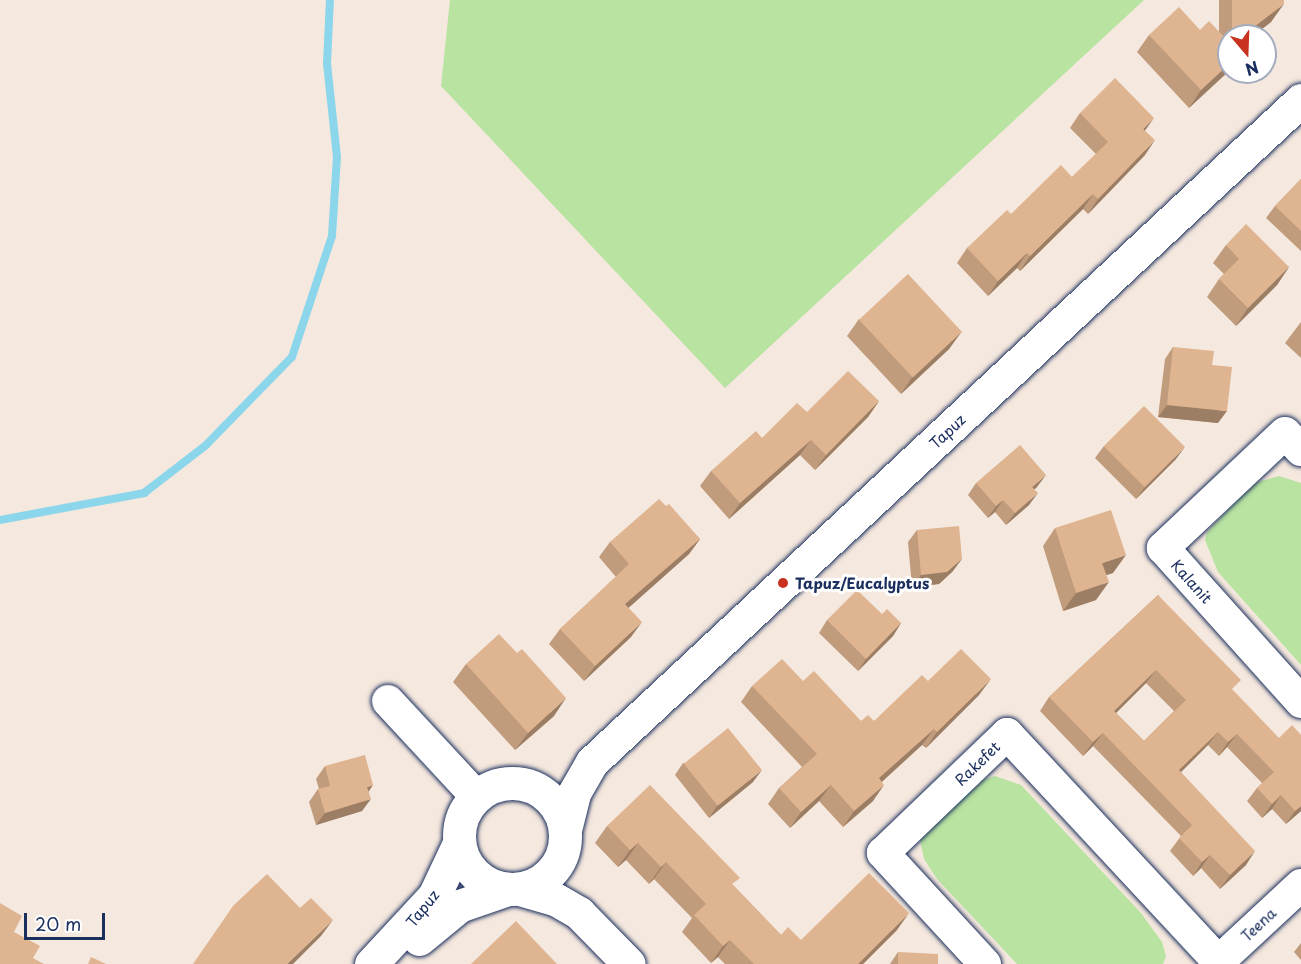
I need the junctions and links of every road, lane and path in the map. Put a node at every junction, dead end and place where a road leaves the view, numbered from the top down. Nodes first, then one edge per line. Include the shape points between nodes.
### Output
1 (1301, 100) edge
2 (1301, 450) edge
3 (388, 701) dead end
4 (1301, 702) edge
5 (592, 762) junction
6 (523, 785) junction
7 (477, 797) junction
8 (565, 835) junction
9 (459, 843) junction
10 (1301, 885) edge
11 (513, 889) junction
12 (585, 918) junction
13 (1217, 963) edge
14 (371, 964) edge
15 (394, 964) edge
16 (629, 964) edge
17 (985, 964) edge

1 - 5 street, Tapuz
2 - 4 street, Kalanit via 1285,433 1163,549
3 - 7 street
5 - 6 street, Tapuz via 552,779
5 - 8 street, Tapuz via 574,793
6 - 7 street via 495,786
6 - 8 street via 552,801
7 - 9 street via 460,823
8 - 11 street via 555,868 539,882
8 - 12 street via 572,885
9 - 11 street via 466,863 480,879
9 - 14 street, Tapuz via 434,896
10 - 13 street, Teena
11 - 12 street via 555,899
11 - 15 street, Tapuz via 478,897 450,911
12 - 16 street
13 - 17 street, Rakefet via 1007,734 883,852

